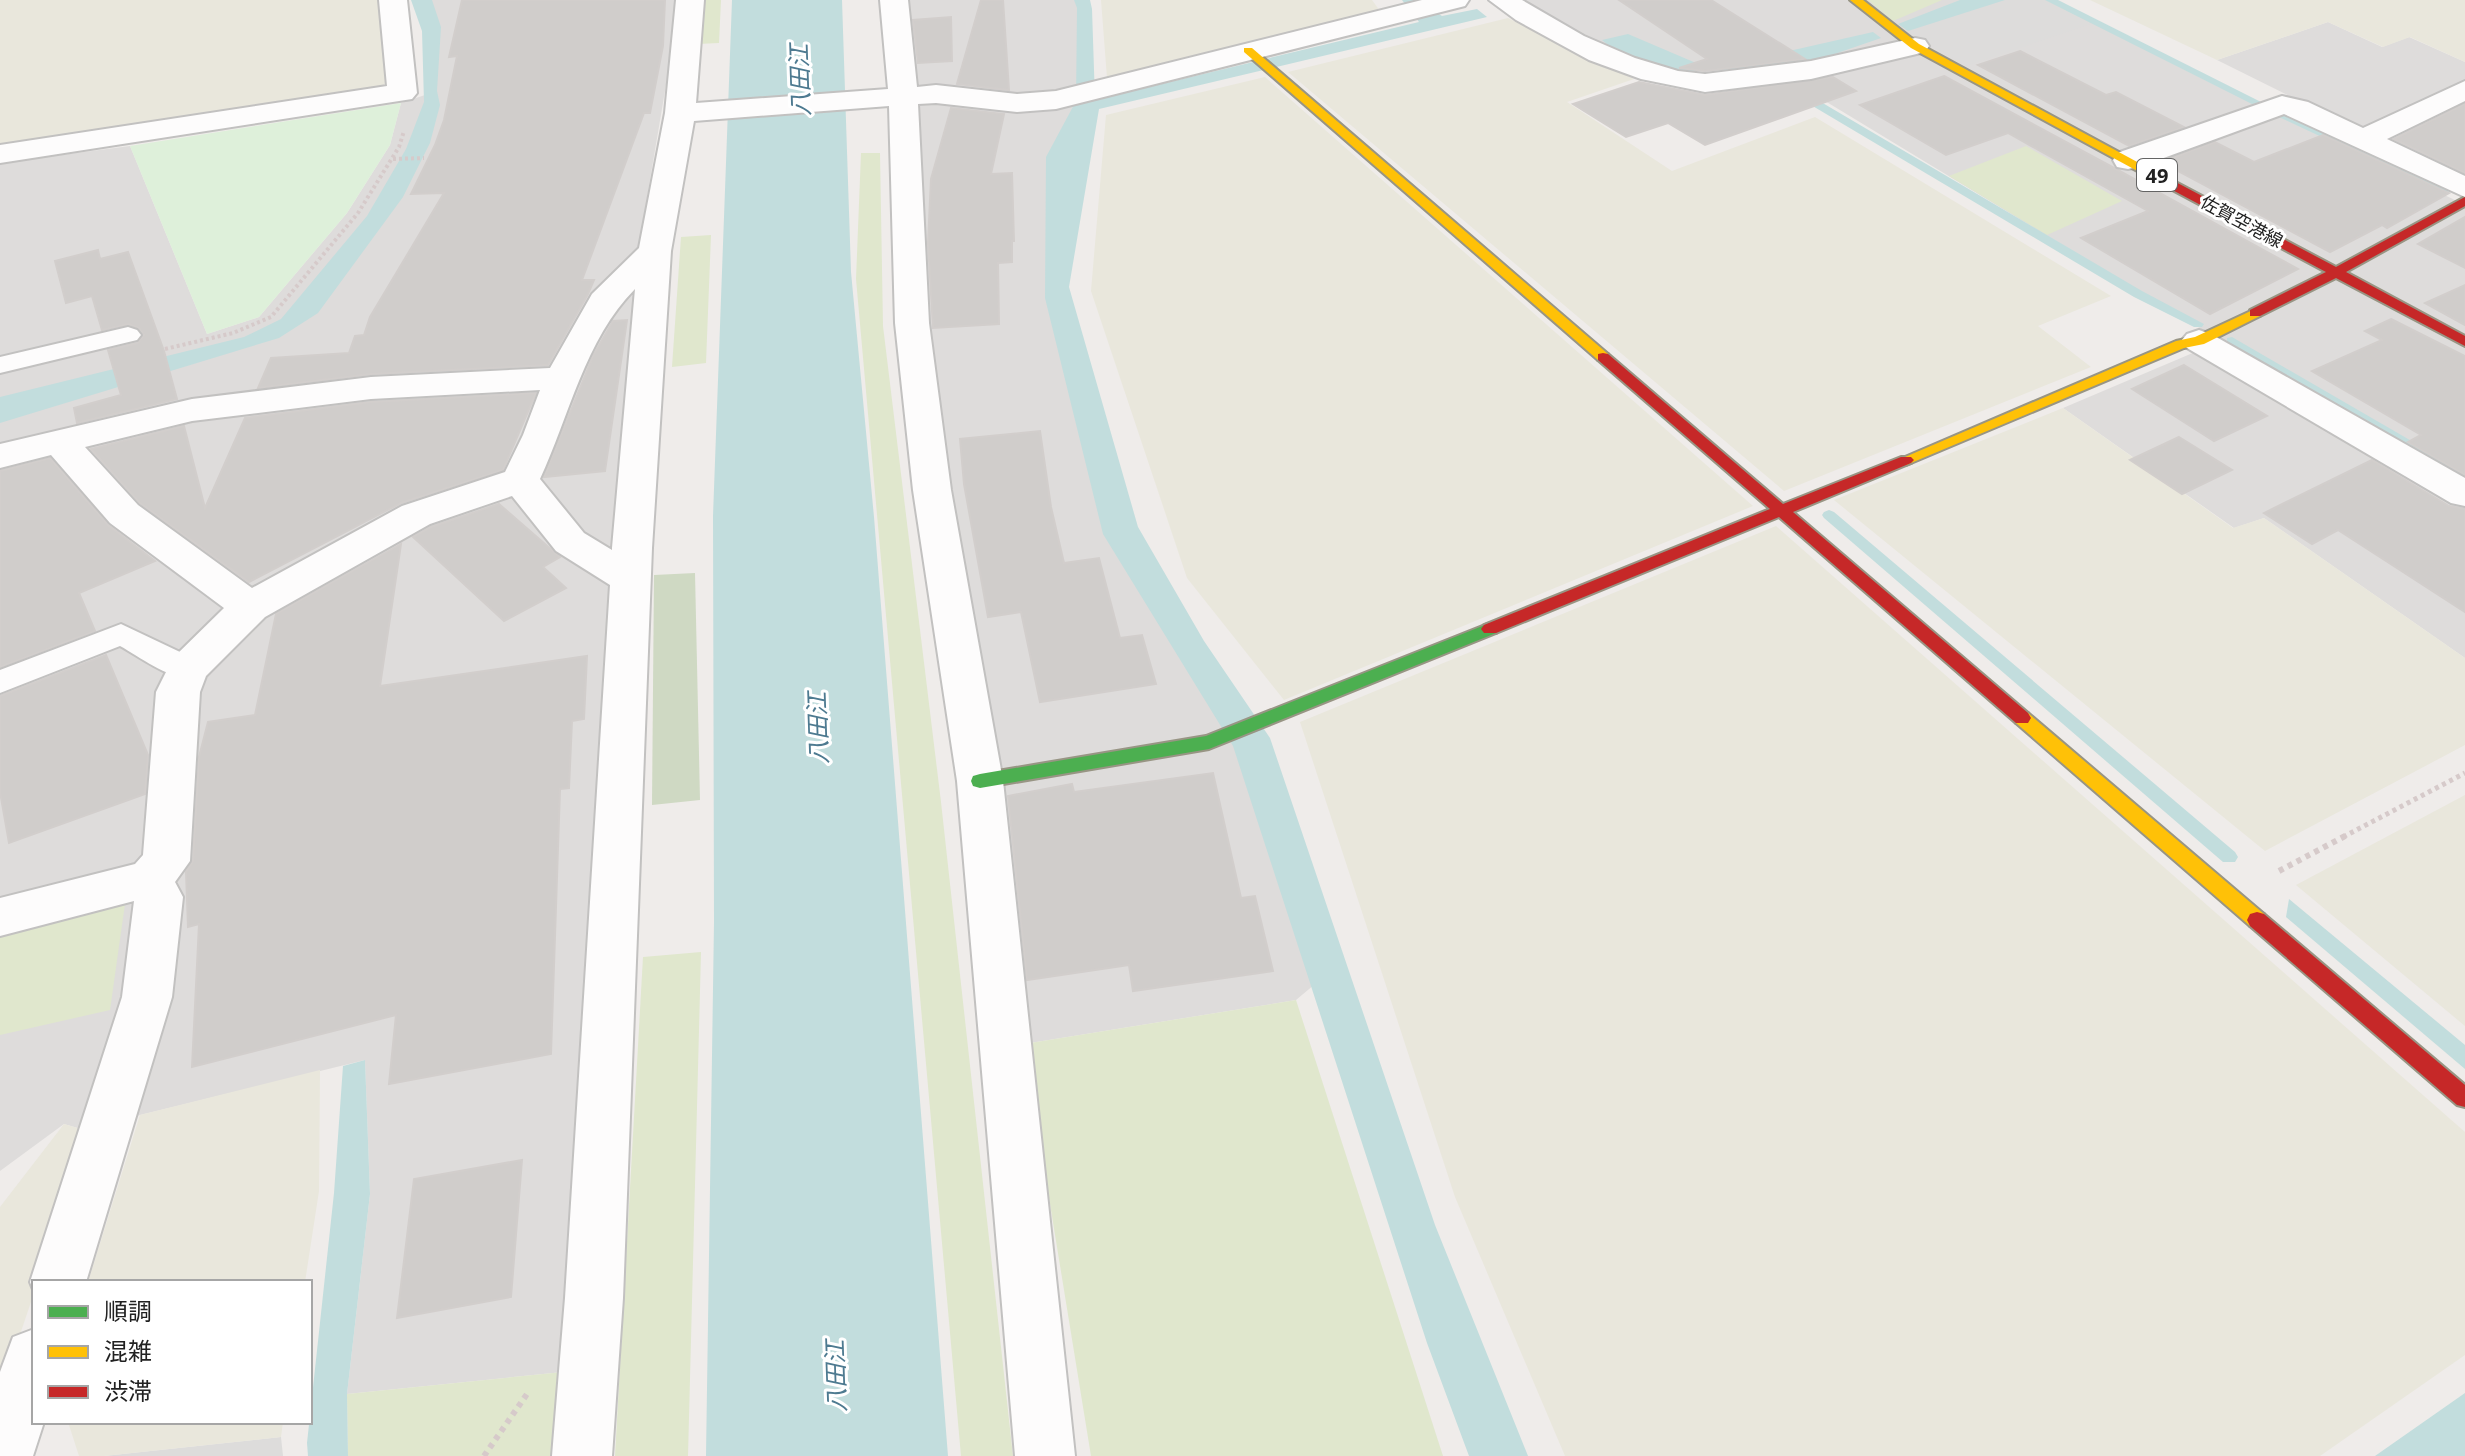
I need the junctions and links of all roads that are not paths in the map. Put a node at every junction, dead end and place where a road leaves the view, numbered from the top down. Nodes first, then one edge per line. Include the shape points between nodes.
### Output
1 (393, 0) edge
2 (690, 0) edge
3 (894, 0) edge
4 (1503, 0) edge
5 (1856, 0) edge
6 (1447, 2) edge
7 (1915, 46) junction
8 (1248, 50) junction
9 (2465, 90) edge
10 (903, 95) junction
11 (680, 113) junction
12 (2363, 139) junction
13 (0, 154) edge
14 (2128, 160) junction
15 (2465, 188) edge
16 (2465, 201) edge
17 (655, 251) junction
18 (2337, 272) junction
19 (128, 335) dead end
20 (2199, 341) junction
21 (2465, 342) edge
22 (0, 365) edge
23 (562, 378) junction
24 (59, 441) junction
25 (0, 456) edge
26 (520, 480) junction
27 (2465, 494) edge
28 (1781, 512) junction
29 (630, 579) junction
30 (250, 607) junction
31 (188, 669) junction
32 (0, 682) edge
33 (980, 781) junction
34 (150, 879) junction
35 (0, 917) edge
36 (2465, 1098) edge
37 (59, 1280) edge
38 (32, 1363) edge
39 (3, 1456) edge
40 (582, 1456) edge
41 (1045, 1456) edge

1 - 13 street via 402,93
2 - 11 street
3 - 10 street
4 - 7 street via 1564,39 1655,75 1707,84 1788,74
5 - 7 street, 佐賀空港線 / 49
6 - 8 street
7 - 14 street, 佐賀空港線 / 49
8 - 10 street via 1056,100 1017,103
8 - 28 street
9 - 12 street
10 - 11 street
10 - 33 street via 912,323 932,490
11 - 17 street
12 - 14 street via 2282,105
12 - 15 street
14 - 18 street, 佐賀空港線 / 49
16 - 18 street
17 - 23 street via 604,301
17 - 29 street
18 - 20 street
18 - 21 street, 佐賀空港線 / 49
19 - 22 lane
20 - 27 street
20 - 28 street via 2181,344
23 - 24 street via 371,388 192,410
23 - 26 street
24 - 25 street
24 - 30 street via 124,514
26 - 29 street via 570,542
26 - 30 street via 416,515
28 - 33 street via 1209,742
28 - 36 street
29 - 40 street
30 - 31 street
31 - 32 lane via 121,634
31 - 34 street via 178,692 166,861
33 - 41 street
34 - 35 street
34 - 37 street via 159,897 147,997
38 - 39 street

